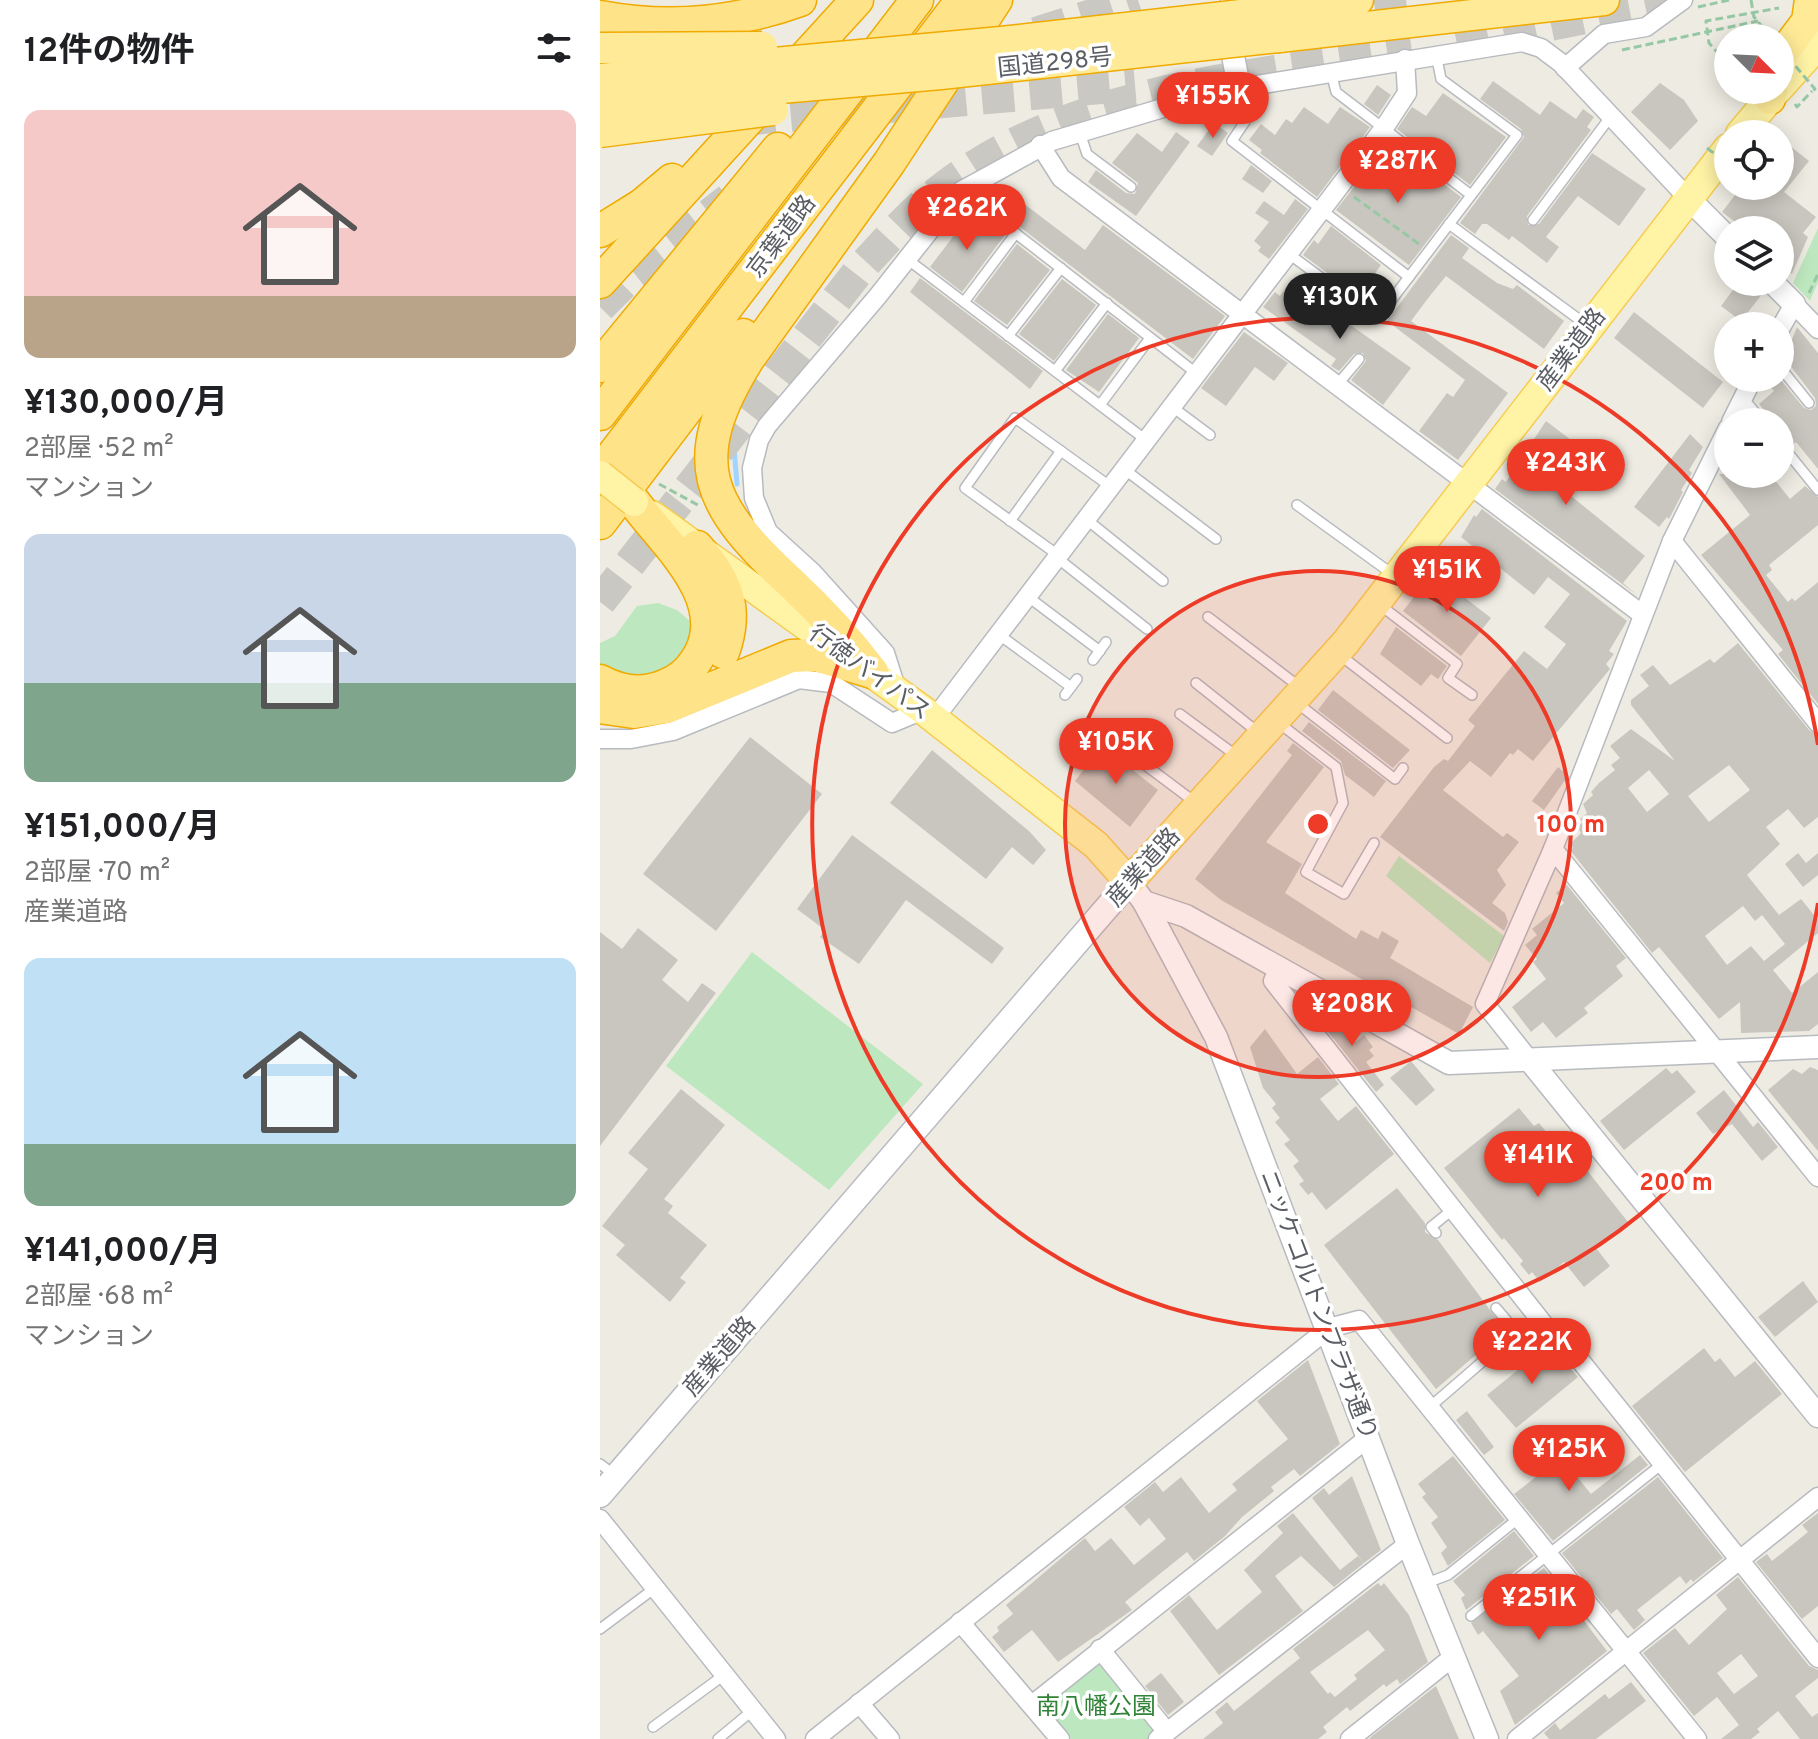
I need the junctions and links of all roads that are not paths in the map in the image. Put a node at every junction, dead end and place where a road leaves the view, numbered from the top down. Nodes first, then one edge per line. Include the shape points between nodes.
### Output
1 (800, 0) edge
2 (857, 0) edge
3 (915, 0) edge
4 (962, 0) edge
5 (996, 0) edge
6 (1232, 0) edge
7 (1358, 0) tunnel mouth
8 (1604, 0) edge
9 (1683, 0) edge
10 (1810, 0) edge
11 (600, 17) edge
12 (1187, 22) junction
13 (1277, 24) junction
14 (1794, 38) edge
15 (1818, 45) edge
16 (600, 48) edge
17 (1436, 54) junction
18 (1405, 59) junction
19 (1059, 62) junction
20 (1565, 68) junction
21 (1794, 71) edge
22 (1331, 72) junction
23 (600, 79) edge
24 (1239, 87) junction
25 (600, 104) edge
26 (1765, 104) edge
27 (1611, 116) junction
28 (1752, 120) edge
29 (741, 127) junction
30 (1384, 128) junction
31 (1079, 130) junction
32 (600, 132) edge
33 (1040, 145) junction
34 (1714, 153) edge
35 (1426, 160) junction
36 (1411, 180) dead end
37 (1131, 187) dead end
38 (961, 191) junction
39 (1471, 195) junction
40 (1687, 197) junction
41 (1321, 209) junction
42 (849, 216) junction
43 (1533, 220) dead end
44 (1449, 224) junction
45 (1714, 224) edge
46 (600, 231) edge
47 (1016, 233) junction
48 (1287, 253) junction
49 (907, 259) junction
50 (1061, 268) junction
51 (1409, 277) junction
52 (600, 282) edge
53 (1786, 296) edge
54 (964, 302) junction
55 (1107, 303) junction
56 (1794, 304) junction
57 (1790, 312) edge
58 (1241, 313) junction
59 (1588, 326) junction
60 (1818, 329) edge
61 (1008, 336) junction
62 (1150, 338) junction
63 (1359, 359) dead end
64 (600, 366) edge
65 (1055, 371) junction
66 (1196, 373) junction
67 (1794, 384) edge
68 (1337, 385) junction
69 (1746, 392) edge
70 (1743, 398) junction
71 (1809, 403) dead end
72 (1100, 405) junction
73 (1171, 406) junction
74 (1738, 408) edge
75 (1751, 408) edge
76 (600, 414) edge
77 (1210, 435) dead end
78 (1146, 440) junction
79 (1061, 451) junction
80 (1714, 456) edge
81 (1794, 460) edge
82 (1124, 469) junction
83 (600, 474) edge
84 (1468, 486) junction
85 (1111, 487) junction
86 (1818, 490) edge
87 (643, 491) junction
88 (1297, 505) dead end
89 (1086, 519) junction
90 (1010, 521) junction
91 (600, 523) edge
92 (1216, 539) dead end
93 (1672, 541) junction
94 (697, 547) junction
95 (1057, 556) junction
96 (1398, 578) junction
97 (1163, 581) dead end
98 (1027, 596) junction
99 (1378, 603) junction
100 (1643, 615) junction
101 (1208, 617) dead end
102 (1147, 629) dead end
103 (998, 634) junction
104 (1337, 653) junction
105 (1093, 660) dead end
106 (600, 681) edge
107 (885, 681) junction
108 (1196, 683) dead end
109 (1071, 687) dead end
110 (1472, 695) dead end
111 (682, 701) junction
112 (600, 707) edge
113 (1284, 712) junction
114 (929, 714) junction
115 (1180, 714) dead end
116 (1818, 723) edge
117 (1447, 738) dead end
118 (600, 739) edge
119 (1128, 752) dead end
120 (1241, 759) junction
121 (1403, 768) dead end
122 (1199, 805) junction
123 (1374, 843) dead end
124 (1553, 849) junction
125 (1136, 892) junction
126 (1278, 969) junction
127 (1818, 1047) edge
128 (1717, 1052) junction
129 (1531, 1062) junction
130 (1818, 1177) edge
131 (1452, 1210) junction
132 (1436, 1233) dead end
133 (1496, 1308) dead end
134 (1329, 1328) junction
135 (1431, 1406) junction
136 (1818, 1416) edge
137 (1369, 1437) junction
138 (1662, 1464) junction
139 (605, 1478) edge
140 (1818, 1497) edge
141 (1519, 1518) junction
142 (600, 1519) edge
143 (1408, 1544) junction
144 (1549, 1555) junction
145 (1740, 1560) junction
146 (1424, 1584) junction
147 (655, 1588) junction
148 (1471, 1616) dead end
149 (960, 1622) junction
150 (600, 1629) edge
151 (1100, 1649) junction
152 (1627, 1651) junction
153 (1453, 1657) junction
154 (1818, 1658) edge
155 (724, 1675) junction
156 (859, 1703) junction
157 (1032, 1705) junction
158 (753, 1710) junction
159 (653, 1727) dead end
160 (1049, 1735) edge
161 (1162, 1735) edge
162 (718, 1739) edge
163 (776, 1739) edge
164 (815, 1739) edge
165 (890, 1739) edge
166 (1350, 1739) edge
167 (1487, 1739) edge
168 (1517, 1739) edge
169 (1697, 1739) edge

1 - 11 highway via 751,16 705,23
2 - 29 highway
3 - 64 highway via 769,159
3 - 76 highway, 京葉道路
4 - 83 highway, 京葉道路
5 - 42 highway
6 - 24 street via 1230,40
7 - 13 highway, 国道298号
8 - 13 highway, 国道298号
9 - 20 street via 1646,27 1604,34
10 - 14 highway via 1807,21
12 - 13 highway, 国道298号, bridge
12 - 16 highway, bridge via 1048,25 870,43
12 - 23 highway, 国道298号, bridge
13 - 19 highway, 国道298号, bridge
15 - 21 main road
17 - 18 street
17 - 20 street via 1522,42 1548,52
17 - 39 lane via 1441,79 1517,135
18 - 22 street
18 - 30 street via 1407,93
19 - 25 highway, 国道298号, bridge
19 - 32 highway, bridge via 903,93
20 - 27 street
22 - 24 street
22 - 30 lane via 1336,92
24 - 31 street
24 - 41 lane via 1246,120 1232,141
26 - 28 main road
27 - 40 street
27 - 43 lane
29 - 46 highway via 642,205
29 - 52 highway
30 - 35 lane
30 - 41 street
31 - 33 street
31 - 37 lane via 1087,154
33 - 38 street
33 - 58 street via 1061,178
34 - 40 main road, 産業道路
35 - 36 lane
35 - 39 lane
38 - 47 lane
38 - 49 street
39 - 44 lane
40 - 45 street
40 - 59 main road, 産業道路
41 - 48 street
41 - 51 lane
42 - 91 highway via 749,327
42 - 107 highway via 732,385 714,428 712,468 723,505 742,537
44 - 51 lane
44 - 59 lane
47 - 50 lane
47 - 54 lane
48 - 51 lane via 1377,319
48 - 58 street
49 - 54 lane
49 - 107 street via 767,426 752,468 754,498 768,532 885,653
50 - 55 lane
50 - 61 lane
53 - 56 street
54 - 61 lane
55 - 62 lane
55 - 65 lane
56 - 57 street
56 - 60 street
58 - 66 street
58 - 68 street
59 - 84 main road, 産業道路
61 - 65 lane
62 - 66 lane
62 - 72 lane
63 - 68 lane
65 - 72 lane
66 - 73 street
67 - 71 lane
68 - 84 street
69 - 70 street
70 - 74 street
70 - 75 lane
72 - 78 lane
73 - 77 lane
73 - 78 street
78 - 82 street
79 - 85 lane
79 - 90 lane
79 - 90 lane via 1015,418 965,488
80 - 93 street
81 - 86 lane
82 - 85 street
82 - 92 lane
83 - 87 main road, 行徳バイパス, bridge
84 - 96 main road, 産業道路
84 - 100 street
85 - 89 street
87 - 94 main road, 行徳バイパス
87 - 106 highway via 697,585 707,611 707,636 690,670 669,684 630,692
88 - 96 lane
89 - 95 street
89 - 97 lane
90 - 95 lane
93 - 100 street
93 - 116 street
94 - 107 main road, 行徳バイパス
94 - 111 highway via 719,572 730,620 712,675
95 - 98 street
95 - 102 lane
96 - 99 main road, 産業道路
98 - 103 street
98 - 105 lane via 1103,647
99 - 104 main road, 産業道路
99 - 110 lane via 1457,664 1448,678
100 - 124 street
101 - 113 lane
103 - 109 lane
103 - 114 street
104 - 113 main road, 産業道路
104 - 117 lane
107 - 111 highway via 816,655 791,656
107 - 114 main road, 行徳バイパス
108 - 113 lane
111 - 112 highway via 634,712
113 - 120 main road, 産業道路
113 - 121 lane via 1395,779
113 - 123 lane via 1336,767 1343,803 1306,872 1344,894
114 - 118 street via 892,723 831,683 799,679 673,731
114 - 125 main road, 行徳バイパス via 1096,845
115 - 120 lane
119 - 122 lane
120 - 122 main road, 産業道路
122 - 125 main road, 産業道路
124 - 128 street
124 - 129 street via 1485,1004
125 - 126 street
125 - 134 street, ニッケコルトンプラザ通り via 1216,1037
125 - 139 main road, 産業道路
126 - 129 street via 1449,1063
126 - 131 street via 1273,981
127 - 128 street
128 - 129 street
128 - 130 street
129 - 136 street
131 - 132 lane via 1431,1227
131 - 138 street
133 - 135 lane via 1513,1328 1512,1336
134 - 135 street via 1359,1320 1366,1325
134 - 137 street, ニッケコルトンプラザ通り
134 - 149 street
135 - 141 street
137 - 143 street, ニッケコルトンプラザ通り
137 - 151 street
138 - 144 lane
138 - 145 street
140 - 145 street
141 - 144 street
141 - 146 lane via 1448,1575
142 - 147 street
143 - 146 street, ニッケコルトンプラザ通り
143 - 161 street
144 - 148 lane
144 - 152 street
145 - 152 street
145 - 154 street
146 - 153 street, ニッケコルトンプラザ通り
147 - 150 lane
147 - 155 street
149 - 156 street
149 - 157 street
151 - 157 street
151 - 161 street
152 - 168 street
152 - 169 street
153 - 166 street
153 - 167 street, ニッケコルトンプラザ通り
155 - 158 street
155 - 159 lane
156 - 164 street
156 - 165 street
157 - 160 street
158 - 162 lane
158 - 163 street

